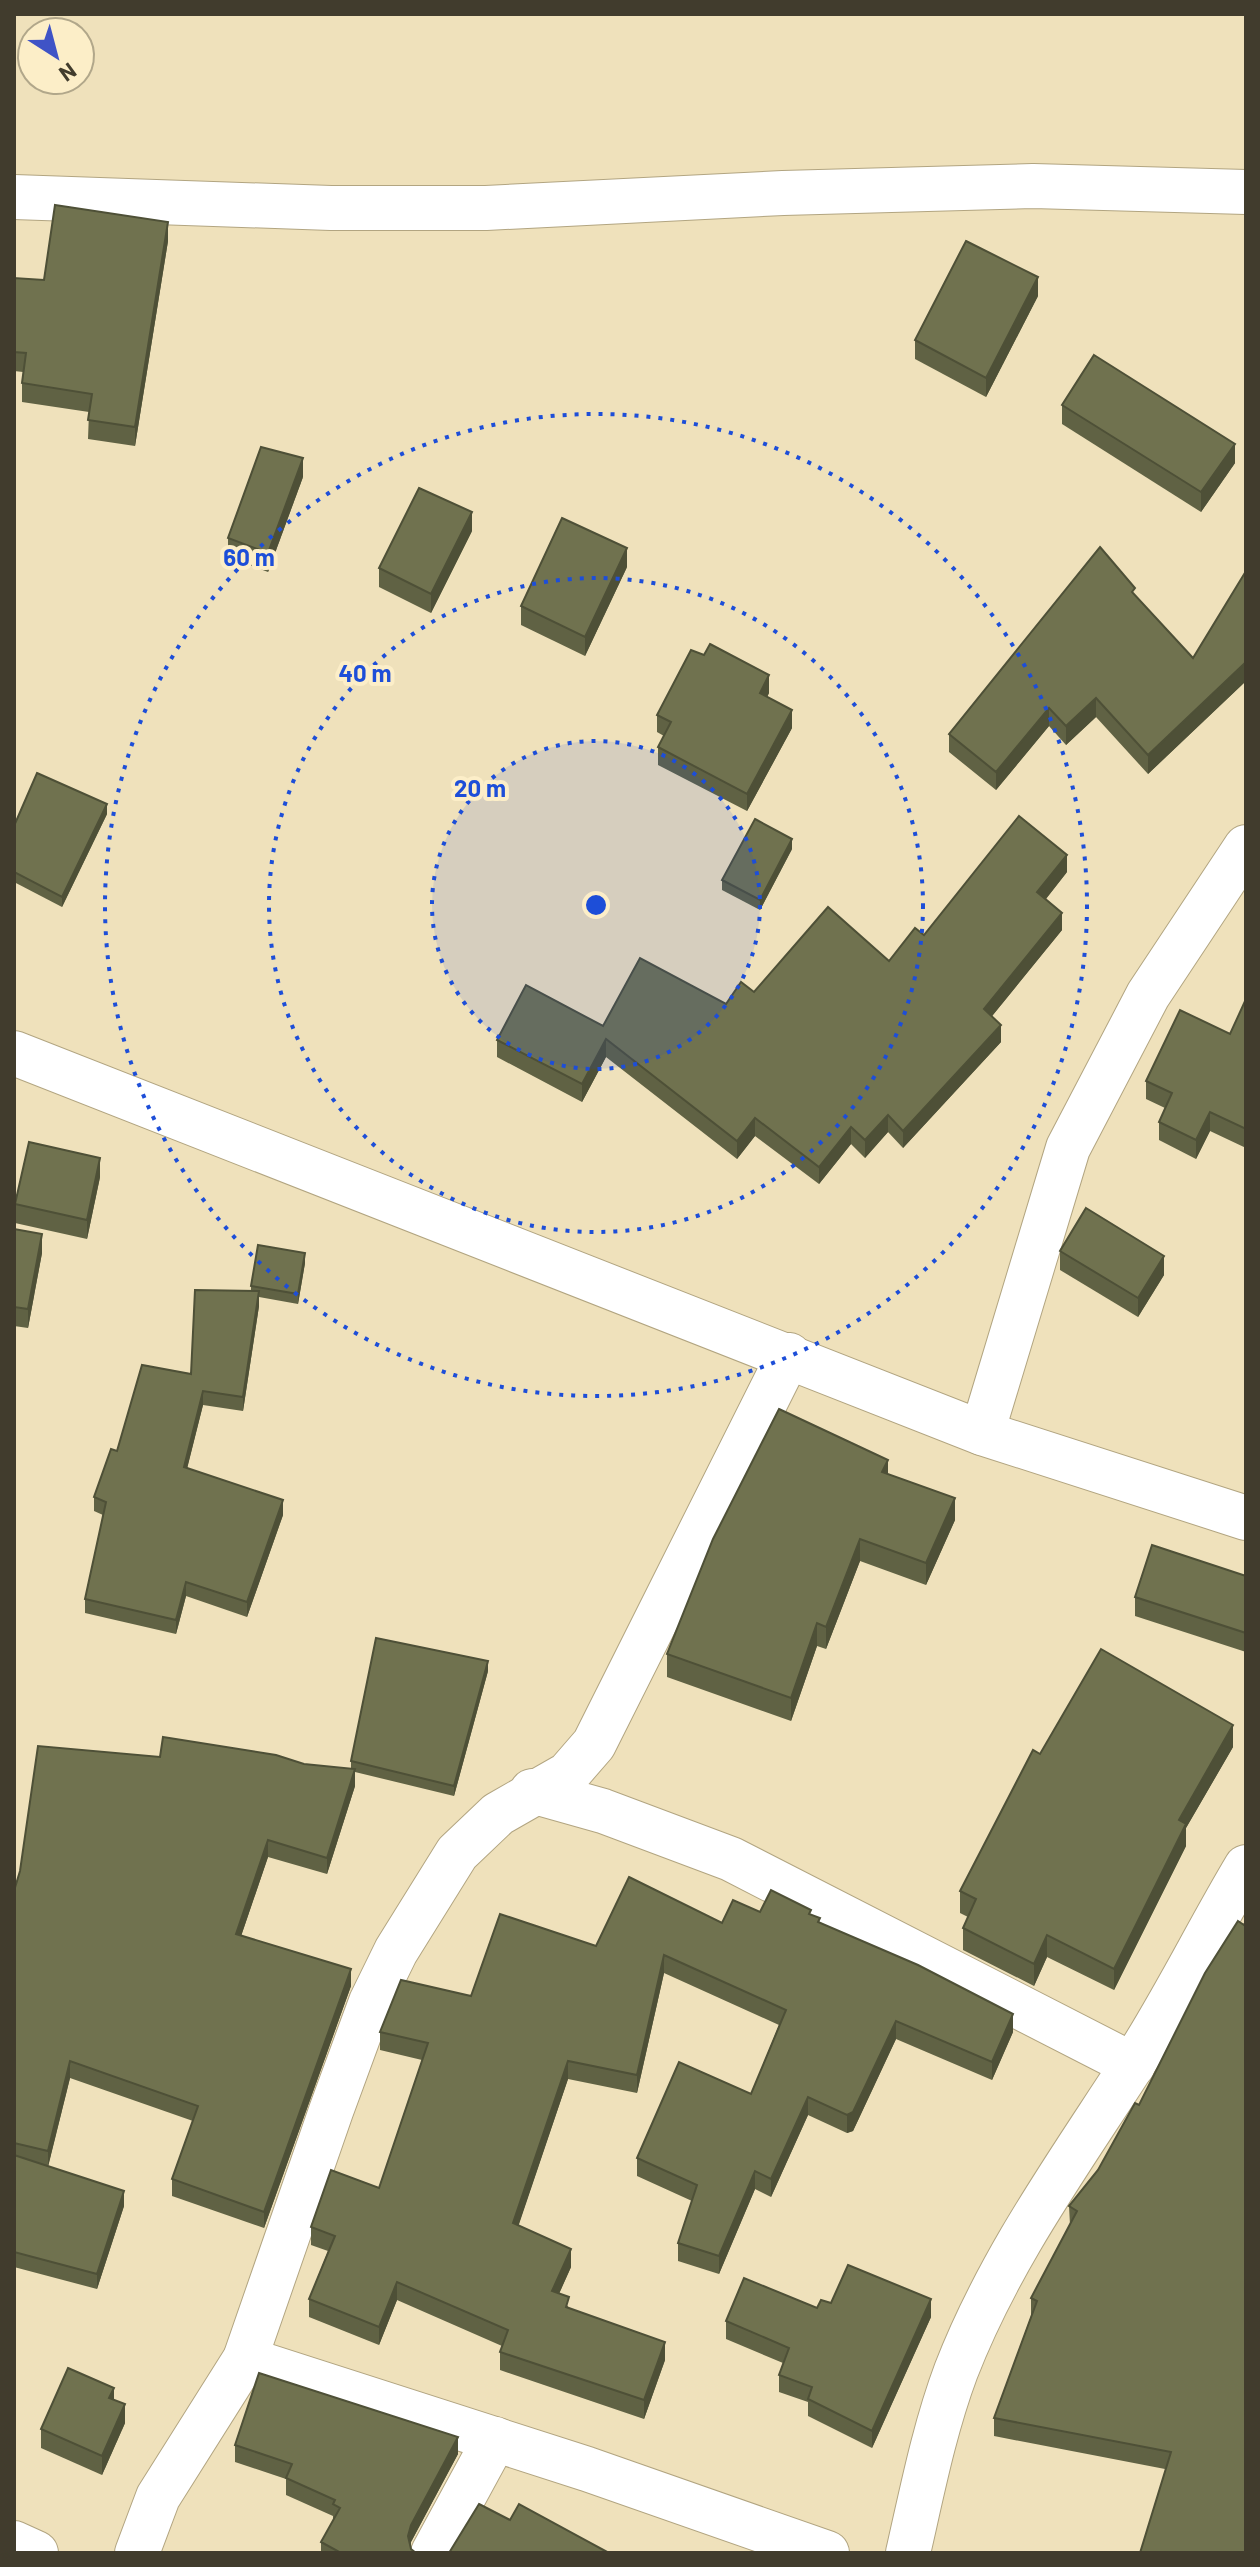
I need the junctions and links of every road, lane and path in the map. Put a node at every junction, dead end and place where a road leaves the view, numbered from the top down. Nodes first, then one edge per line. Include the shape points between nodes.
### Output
1 (1246, 192) edge
2 (14, 197) edge
3 (1246, 847) edge
4 (14, 1053) edge
5 (789, 1355) junction
6 (982, 1433) junction
7 (1246, 1518) edge
8 (532, 1791) junction
9 (1246, 1867) edge
10 (1133, 2065) junction
11 (245, 2359) junction
12 (495, 2439) junction
13 (14, 2543) edge
14 (36, 2553) edge
15 (137, 2553) edge
16 (433, 2553) edge
17 (827, 2553) edge
18 (908, 2553) edge

1 - 2 street via 1033,186 486,208
3 - 6 street via 1148,995 1068,1148
4 - 5 street
5 - 6 street
5 - 8 street via 601,1732 568,1774
6 - 7 street
8 - 10 street via 618,1816 731,1859
8 - 11 street via 457,1853 396,1951 371,2002
9 - 10 street
10 - 18 street via 1016,2243 982,2314 937,2426
11 - 12 street
11 - 15 street via 158,2497
12 - 16 street
12 - 17 street
13 - 14 street

